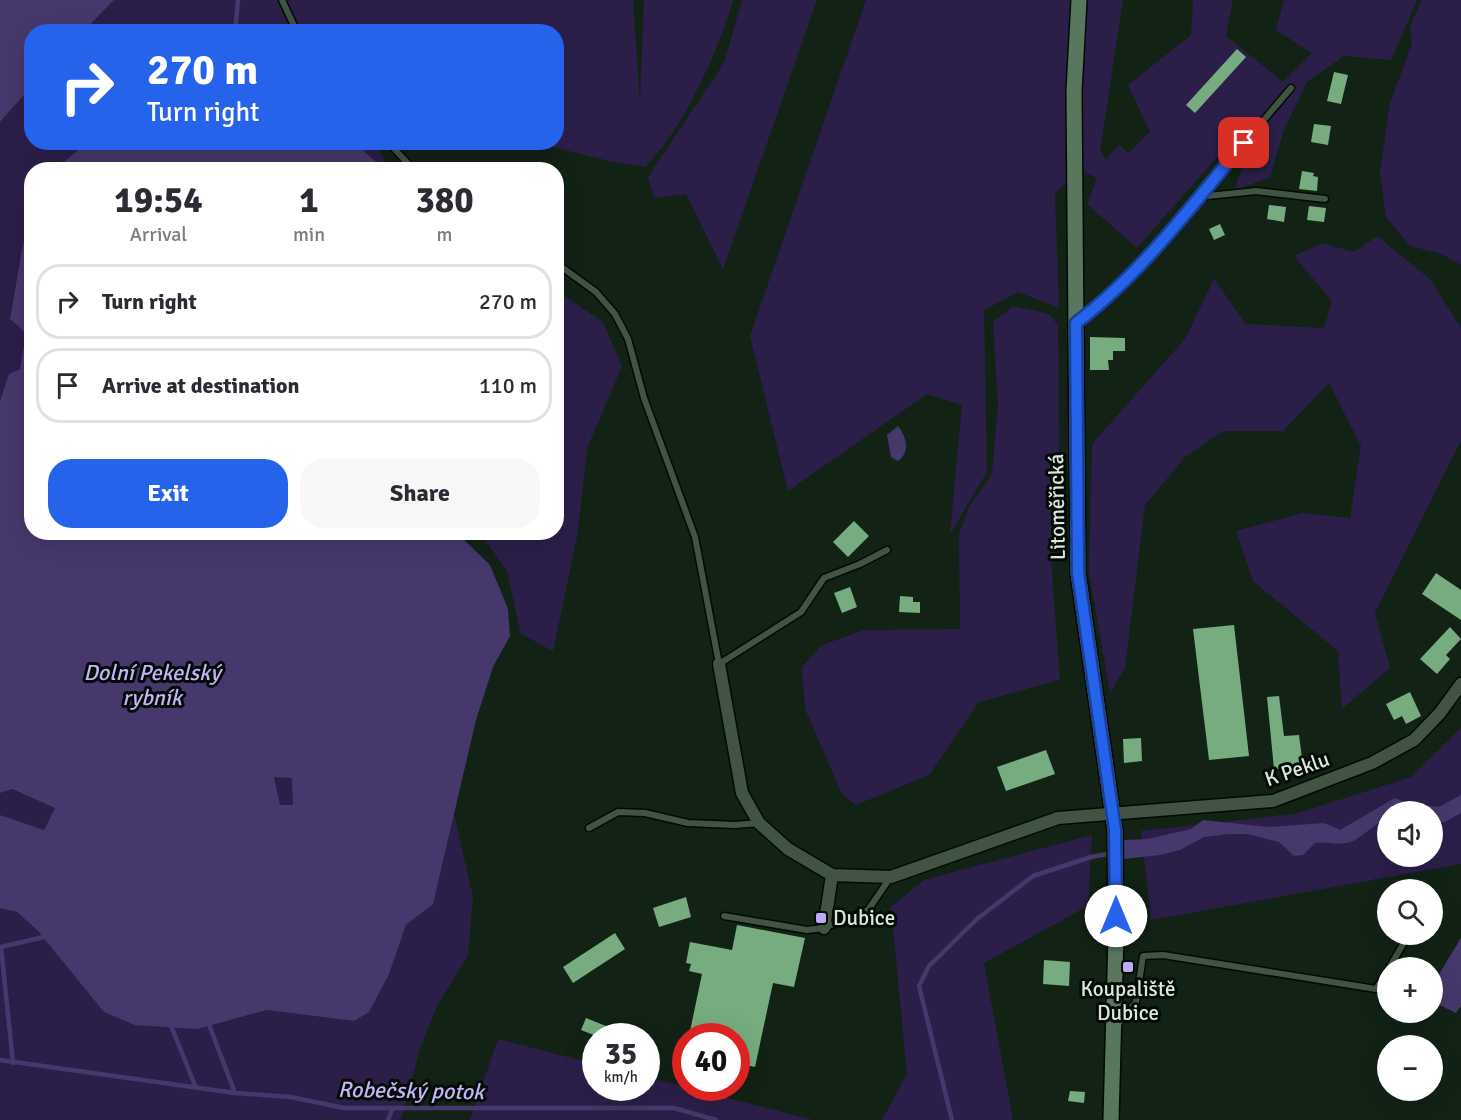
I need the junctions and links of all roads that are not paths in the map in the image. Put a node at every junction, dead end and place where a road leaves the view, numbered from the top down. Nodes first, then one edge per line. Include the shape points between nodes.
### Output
1 (282, 0) edge
2 (1079, 0) edge
3 (293, 24) edge
4 (1291, 88) dead end
5 (395, 150) edge
6 (407, 162) edge
7 (1198, 198) junction
8 (1325, 199) dead end
9 (564, 269) edge
10 (1076, 323) junction
11 (887, 550) dead end
12 (719, 664) junction
13 (1461, 684) edge
14 (1113, 814) junction
15 (759, 823) junction
16 (589, 828) dead end
17 (832, 875) junction
18 (891, 877) junction
19 (724, 916) dead end
20 (824, 928) junction
21 (1377, 987) edge
22 (1113, 1029) junction
23 (1111, 1120) edge

1 - 3 lane
2 - 10 street, Litoměřická via 1074,91
4 - 7 lane
5 - 6 lane
7 - 8 lane via 1256,191
7 - 10 lane via 1156,247
9 - 12 lane via 596,292 615,314 628,339 644,398 695,537
10 - 14 street, Litoměřická via 1078,573
11 - 12 lane via 824,578 801,612
12 - 15 street via 742,793
13 - 14 street, K Peklu via 1414,740 1372,763 1273,801
14 - 18 street, K Peklu via 1058,818
14 - 22 street, Litoměřická
15 - 16 lane via 688,823 645,813 618,812
15 - 17 street via 788,849
17 - 18 street
17 - 20 street
18 - 20 lane via 868,910
19 - 20 lane via 807,930
21 - 22 lane via 1164,955 1143,956 1136,1002
22 - 23 street, Litoměřická

